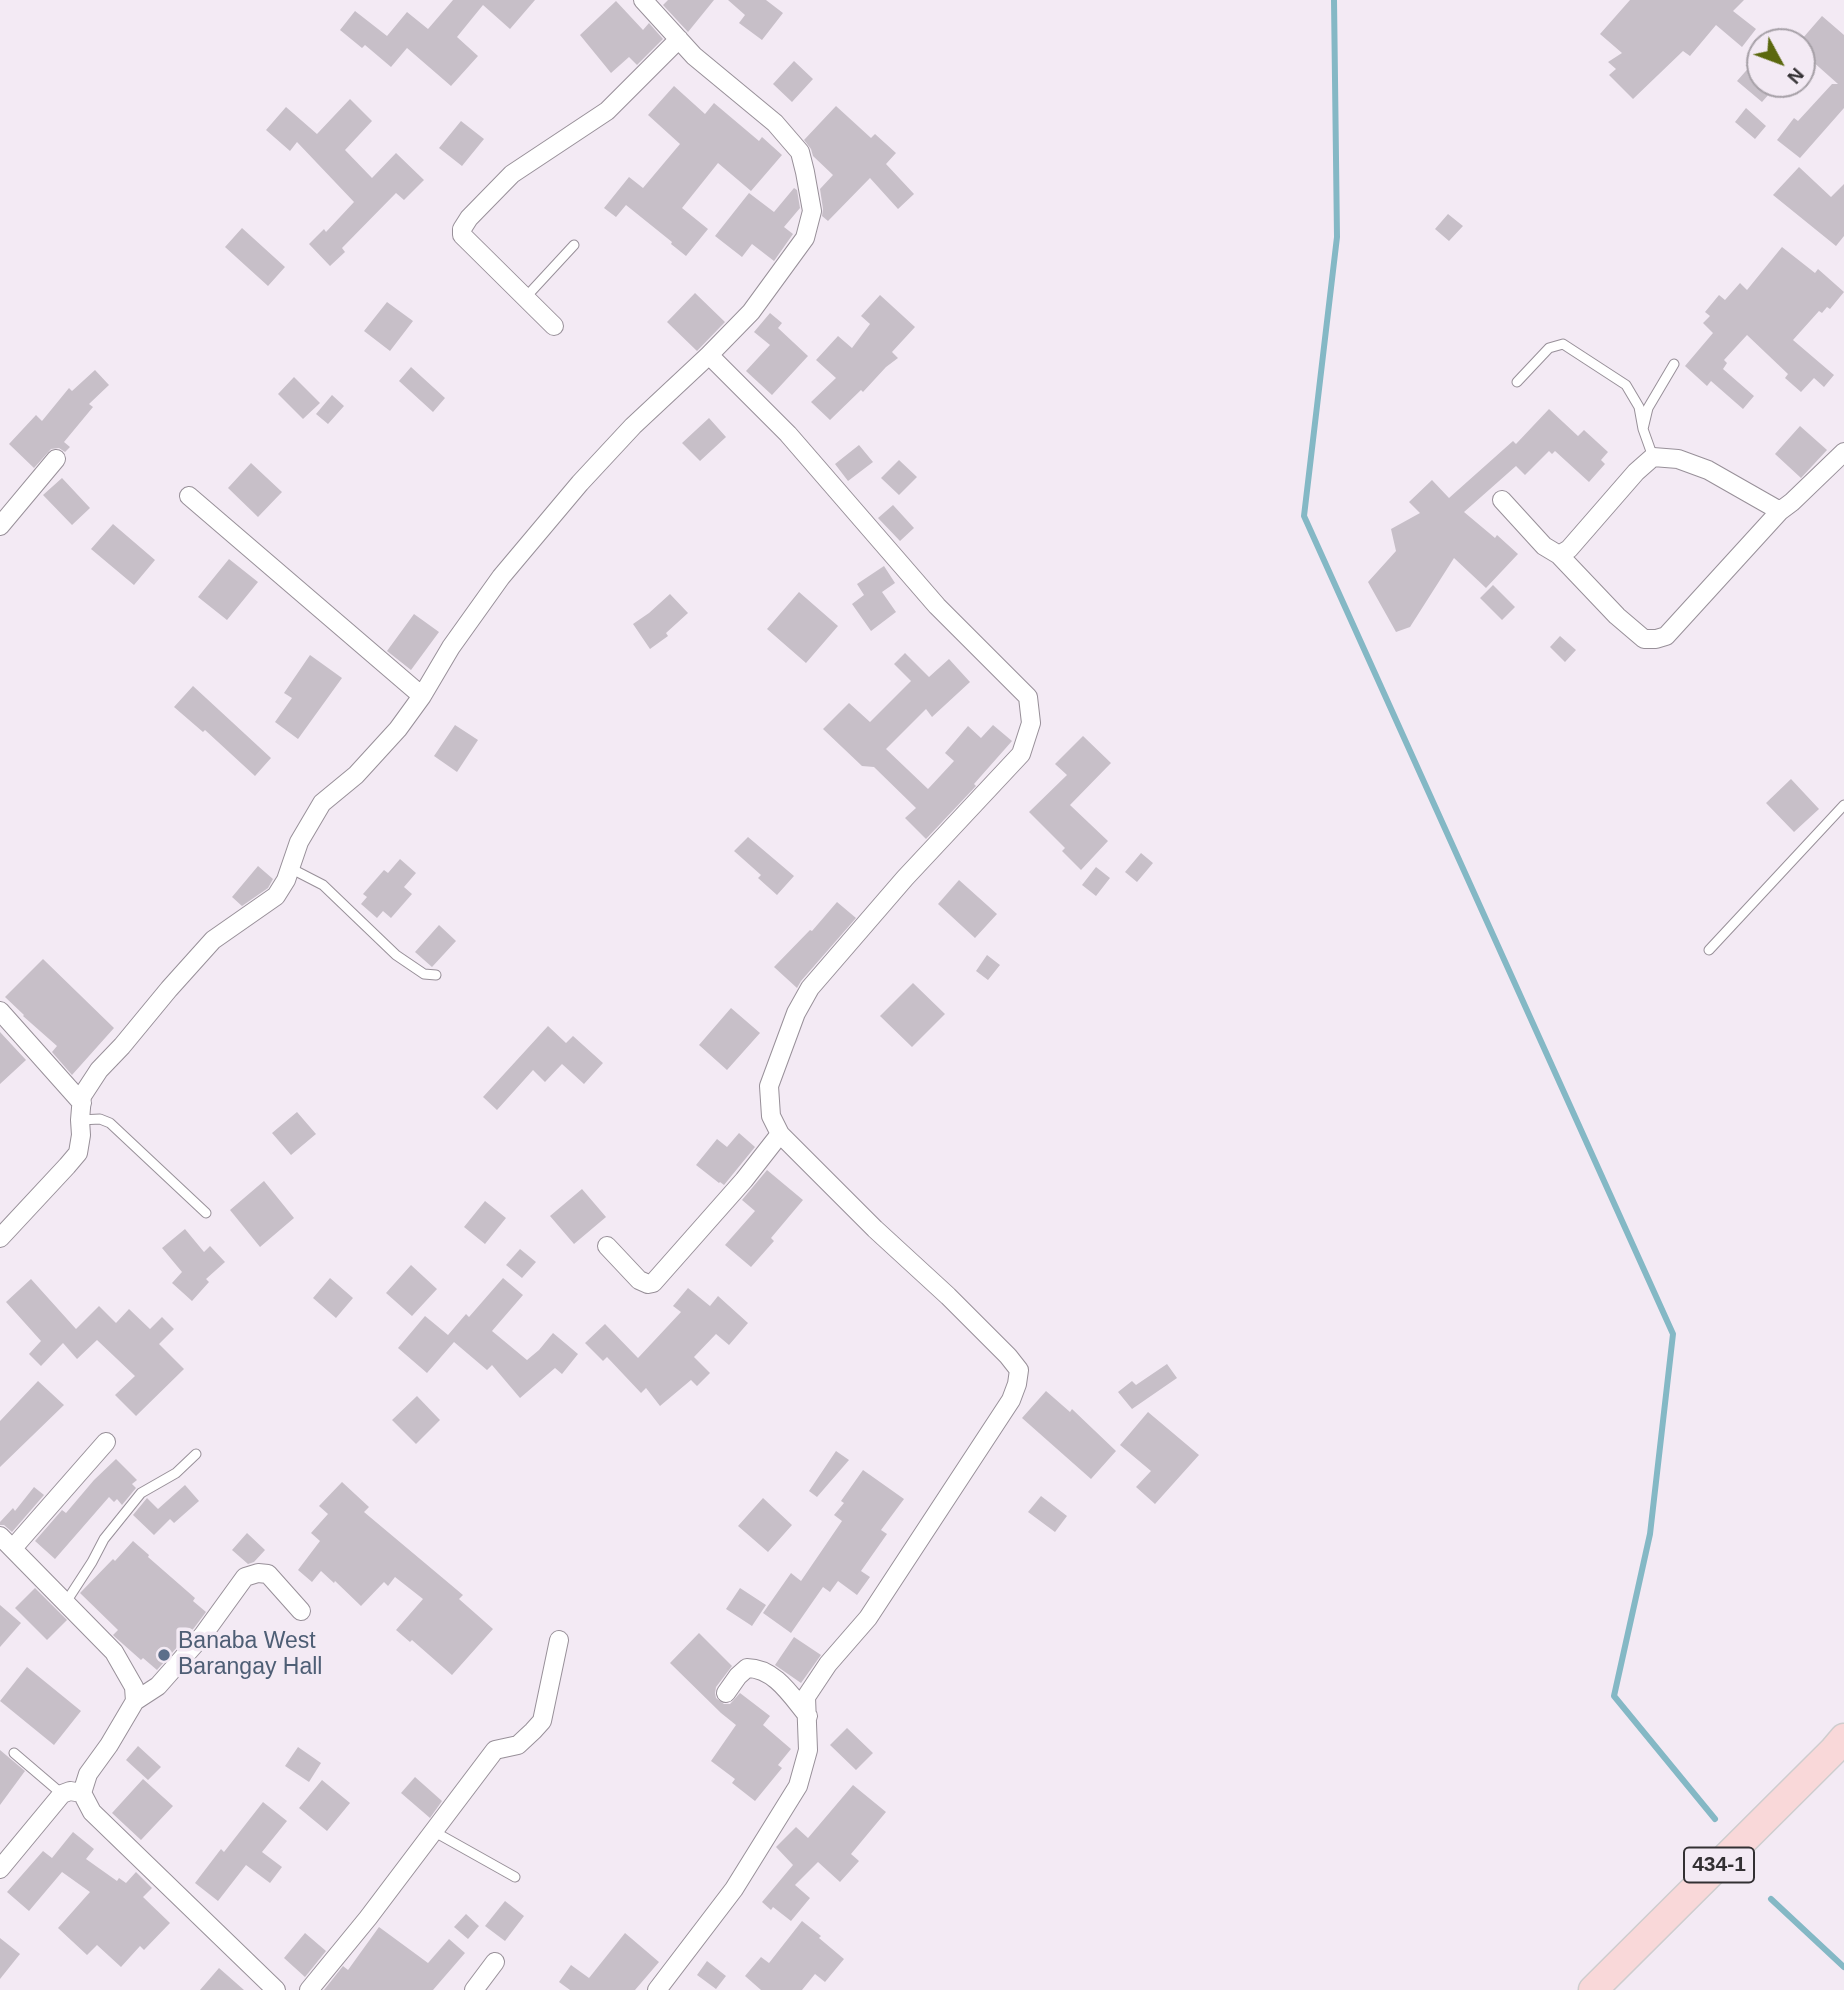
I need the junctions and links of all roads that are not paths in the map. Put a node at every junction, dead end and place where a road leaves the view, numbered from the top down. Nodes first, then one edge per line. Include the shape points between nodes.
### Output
1 (643, 0) edge
2 (679, 38) junction
3 (573, 245) dead end
4 (525, 298) junction
5 (554, 326) dead end
6 (709, 355) junction
7 (1674, 364) dead end
8 (1517, 382) dead end
9 (1643, 429) junction
10 (1844, 452) edge
11 (1653, 457) junction
12 (56, 459) dead end
13 (189, 496) dead end
14 (1502, 500) dead end
15 (1780, 512) junction
16 (0, 526) edge
17 (1559, 555) junction
18 (422, 696) junction
19 (1844, 805) edge
20 (290, 868) junction
21 (1709, 950) dead end
22 (436, 975) dead end
23 (0, 1011) edge
24 (81, 1112) junction
25 (780, 1134) junction
26 (206, 1213) dead end
27 (0, 1238) edge
28 (607, 1246) dead end
29 (106, 1442) dead end
30 (196, 1454) dead end
31 (0, 1536) edge
32 (13, 1548) junction
33 (66, 1602) junction
34 (301, 1611) dead end
35 (559, 1640) dead end
36 (726, 1693) dead end
37 (135, 1701) junction
38 (808, 1716) junction
39 (1844, 1738) edge
40 (14, 1754) dead end
41 (82, 1793) junction
42 (62, 1794) junction
43 (433, 1831) junction
44 (0, 1869) edge
45 (515, 1877) dead end
46 (495, 1962) dead end
47 (276, 1990) edge
48 (309, 1990) edge
49 (474, 1990) edge
50 (657, 1990) edge
51 (1593, 1990) edge

1 - 2 street
2 - 4 street via 607,111 512,174 462,229 462,235
2 - 6 street via 775,123 800,152 811,211 805,238 751,312
3 - 4 lane
4 - 5 street
6 - 18 street via 580,483 501,577
6 - 25 street via 788,434 937,606 1028,697 1031,723 1021,754 810,988 769,1086 771,1116
7 - 9 lane via 1648,408
8 - 9 lane via 1549,348 1563,344 1626,385 1639,407
9 - 11 lane
10 - 15 street
11 - 15 street via 1678,459 1708,470
11 - 17 street
12 - 16 street
13 - 18 street
14 - 17 street via 1544,546
15 - 17 street via 1666,636 1656,639 1644,639 1617,616
18 - 20 street via 356,775 322,803
19 - 21 lane
20 - 22 lane via 323,885 396,955 424,974
20 - 24 street via 276,896 213,940 99,1070 82,1096
23 - 24 street
24 - 26 lane via 110,1122
24 - 27 street via 78,1153
25 - 28 street via 653,1283 639,1280
25 - 38 street via 1019,1370 1011,1400 868,1618 806,1697
29 - 32 street
30 - 33 lane via 176,1473 141,1493 104,1539
31 - 32 street
32 - 33 street
33 - 37 street via 114,1652 134,1687
34 - 37 street via 268,1574 245,1577 158,1686
35 - 43 street via 542,1721 518,1745 495,1751
36 - 38 street via 747,1668 756,1668 777,1679
37 - 41 street via 88,1774
38 - 50 street via 808,1750 798,1786 734,1889
39 - 51 main road, 434-1
40 - 42 lane
41 - 42 street
41 - 47 street via 92,1812
42 - 44 street
43 - 45 lane
43 - 48 street
46 - 49 street

